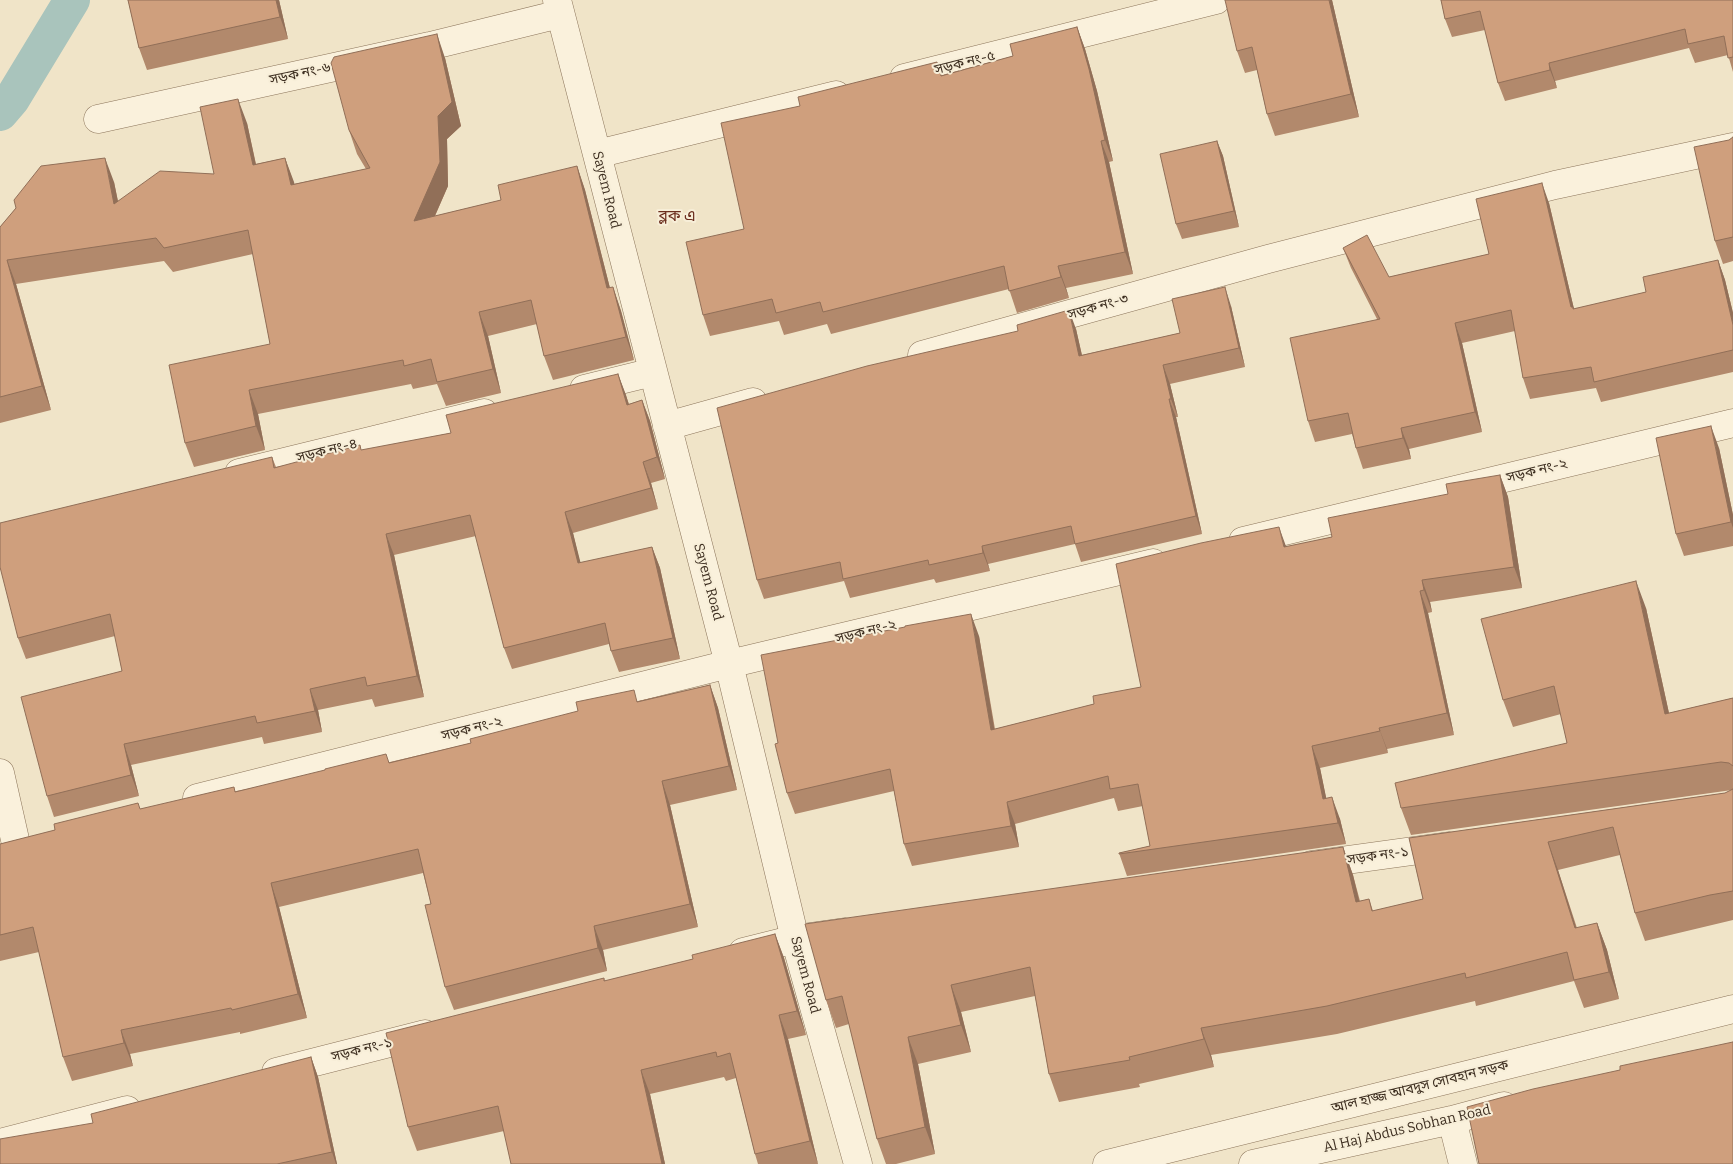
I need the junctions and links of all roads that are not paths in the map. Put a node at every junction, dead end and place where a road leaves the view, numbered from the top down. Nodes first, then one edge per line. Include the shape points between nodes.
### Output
1 (1216, 0) edge
2 (558, 7) edge
3 (98, 119) dead end
4 (1733, 147) edge
5 (597, 154) junction
6 (896, 362) edge
7 (653, 372) junction
8 (557, 396) edge
9 (772, 397) edge
10 (509, 407) edge
11 (1733, 423) edge
12 (667, 426) junction
13 (211, 479) edge
14 (1222, 546) edge
15 (1173, 558) edge
16 (729, 664) junction
17 (0, 773) edge
18 (170, 805) edge
19 (1476, 842) edge
20 (17, 843) edge
21 (1289, 869) edge
22 (874, 928) edge
23 (795, 939) junction
24 (718, 959) edge
25 (1733, 1009) edge
26 (450, 1027) edge
27 (249, 1079) edge
28 (1527, 1100) edge
29 (153, 1103) edge
30 (1452, 1120) junction
31 (0, 1142) edge
32 (858, 1164) edge
33 (1108, 1164) edge
34 (1254, 1164) edge
35 (1462, 1164) edge

1 - 5 street, সড়ক নং-৫
2 - 3 street, সড়ক নং-৬ via 430,46
2 - 5 street, Sayem Road
4 - 6 street, সড়ক নং-৩ via 1555,185 1268,259
5 - 7 street, Sayem Road
7 - 8 street
7 - 12 street, Sayem Road
9 - 12 street
10 - 13 street, সড়ক নং-৪
11 - 14 street, সড়ক নং-২
12 - 16 street, Sayem Road
15 - 16 street, সড়ক নং-২
16 - 18 street, সড়ক নং-২
16 - 23 street, Sayem Road
17 - 20 street
19 - 21 street, সড়ক নং-১
22 - 23 street
23 - 24 street
23 - 32 street, Sayem Road
25 - 33 street, আল হাজ্জ আবদুস সোবহান সড়ক
26 - 27 street, সড়ক নং-১
28 - 30 street, Al Haj Abdus Sobhan Road
29 - 31 street
30 - 34 street, Al Haj Abdus Sobhan Road
30 - 35 street

